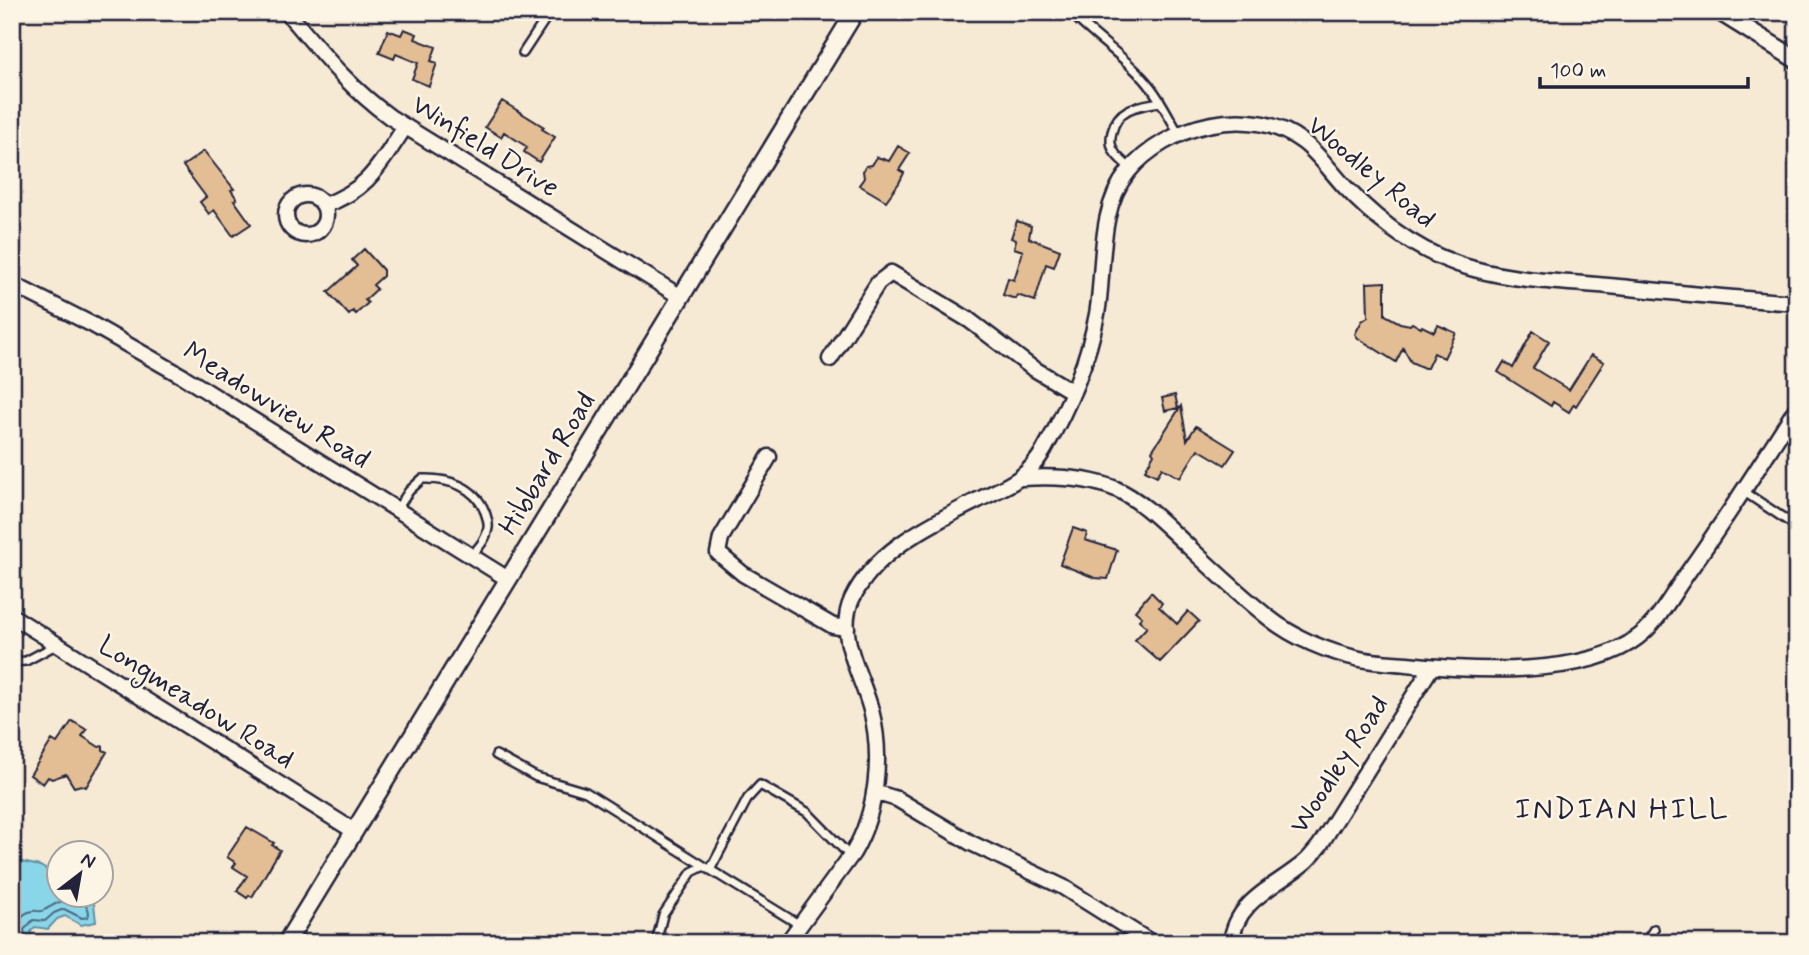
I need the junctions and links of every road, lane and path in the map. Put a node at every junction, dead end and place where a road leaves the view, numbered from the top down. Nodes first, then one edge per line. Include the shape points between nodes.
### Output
1 (287, 12) edge
2 (550, 12) edge
3 (855, 12) edge
4 (1070, 12) edge
5 (1720, 12) edge
6 (523, 53) dead end
7 (1797, 60) edge
8 (1160, 102) junction
9 (405, 127) junction
10 (1178, 134) junction
11 (1131, 169) junction
12 (324, 205) dead end
13 (12, 285) edge
14 (681, 297) junction
15 (1797, 303) edge
16 (830, 359) dead end
17 (1073, 392) junction
18 (1797, 407) edge
19 (769, 457) dead end
20 (1022, 478) junction
21 (1743, 491) junction
22 (397, 509) junction
23 (1797, 527) edge
24 (471, 556) junction
25 (508, 579) junction
26 (12, 616) edge
27 (847, 628) junction
28 (57, 645) junction
29 (12, 662) edge
30 (1431, 668) junction
31 (496, 755) dead end
32 (874, 792) junction
33 (354, 831) junction
34 (851, 856) junction
35 (707, 868) junction
36 (800, 925) junction
37 (1654, 929) dead end
38 (286, 943) edge
39 (656, 943) edge
40 (787, 943) edge
41 (1152, 943) edge
42 (1231, 943) edge
43 (1645, 943) edge

1 - 9 street, Winfield Drive via 355,90
2 - 6 lane
3 - 14 street, Hibbard Road
4 - 8 lane via 1143,78
5 - 7 street
8 - 10 lane
8 - 11 lane via 1136,106 1115,120 1110,141
9 - 12 street via 361,187
9 - 14 street, Winfield Drive
10 - 11 street, Woodley Road via 1160,143
10 - 15 street, Woodley Road via 1224,123 1265,125 1291,134 1365,206 1407,239 1472,269 1530,279
11 - 17 street, Woodley Road via 1111,204 1097,314
13 - 22 street, Meadowview Road via 93,324 186,378
14 - 25 street, Hibbard Road
16 - 17 street via 878,283 891,273
17 - 20 street, Woodley Road via 1041,455
18 - 21 street, Woodley Road
19 - 27 street via 721,538 718,553 743,574 833,626
20 - 27 street, Woodley Road via 901,543 859,587 851,601
20 - 30 street, Woodley Road via 1074,479 1117,489 1153,514 1280,627 1359,659
21 - 23 lane
21 - 30 street, Woodley Road via 1657,616 1619,650 1597,658 1536,666
22 - 24 street, Meadowview Road
22 - 24 lane via 422,479 463,486 481,503 489,525 484,541
24 - 25 street, Meadowview Road
25 - 33 street, Hibbard Road
26 - 28 street, Longmeadow Road
27 - 32 street, Woodley Road via 873,714
28 - 29 lane via 26,661
28 - 33 street, Longmeadow Road
30 - 42 street, Woodley Road via 1320,845 1306,861 1251,900 1238,919
31 - 35 lane via 536,777 586,792
32 - 34 street, Woodley Road via 863,837
32 - 41 street via 897,799 971,843 1070,891
33 - 38 street, Hibbard Road
34 - 35 lane via 807,812 761,785 748,798
34 - 36 street, Woodley Road
35 - 36 lane
35 - 39 lane via 692,872 663,915
36 - 40 street, Woodley Road
37 - 43 lane

